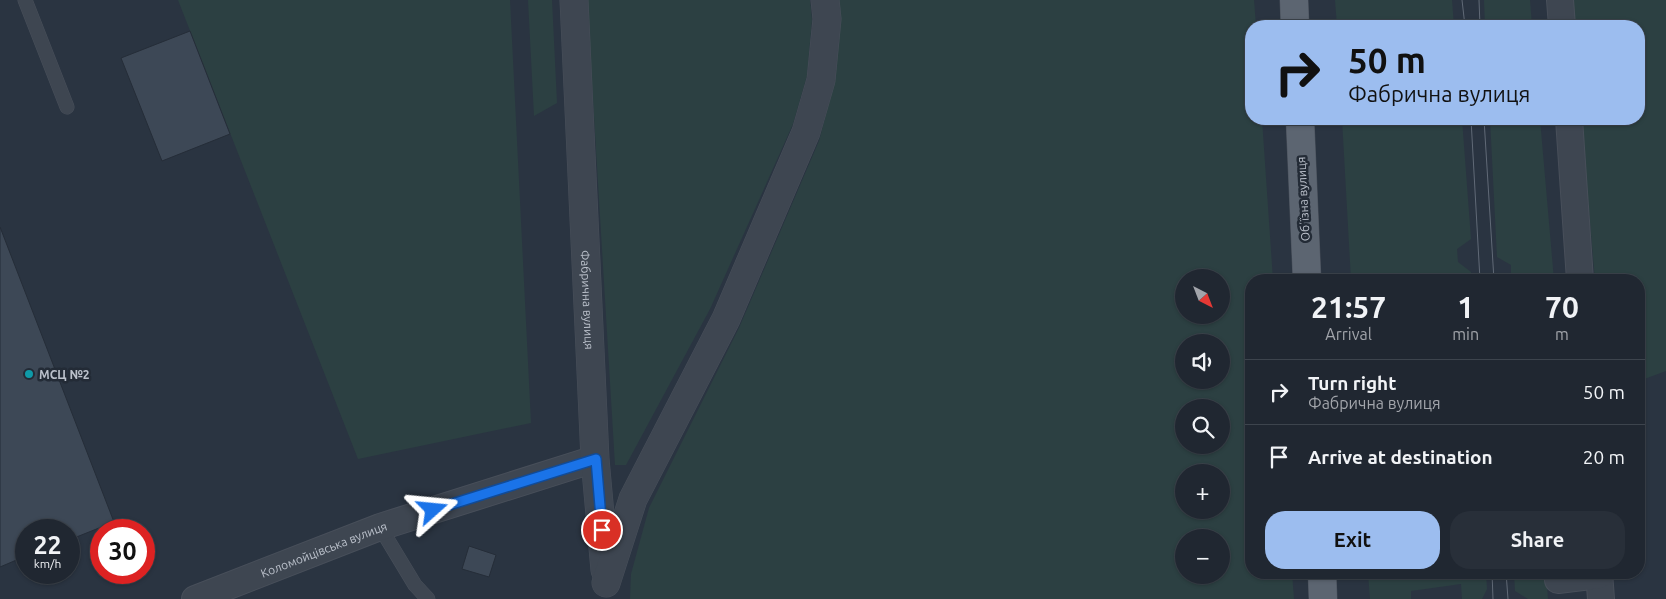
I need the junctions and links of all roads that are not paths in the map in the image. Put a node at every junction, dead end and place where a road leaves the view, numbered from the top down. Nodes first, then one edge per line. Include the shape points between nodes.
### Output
1 (25, 0) edge
2 (574, 0) edge
3 (825, 0) edge
4 (1294, 0) edge
5 (1560, 0) edge
6 (1295, 20) edge
7 (1562, 20) edge
8 (67, 108) dead end
9 (1300, 125) edge
10 (1568, 125) edge
11 (1307, 274) edge
12 (1580, 274) edge
13 (596, 459) junction
14 (380, 527) junction
15 (1322, 579) edge
16 (1558, 580) dead end
17 (1600, 582) edge
18 (606, 591) edge
19 (195, 599) edge
20 (428, 599) edge
21 (1323, 599) edge

1 - 8 lane
2 - 13 street, Фабрична вулиця
3 - 18 street via 821,80 806,132 726,319 633,499
4 - 6 main road
5 - 7 street
9 - 11 main road, Обʼїзна вулиця
10 - 12 street
13 - 14 street, Коломойцівська вулиця
13 - 18 street, Фабрична вулиця
14 - 19 street, Коломойцівська вулиця
14 - 20 lane
15 - 21 main road
16 - 17 street

